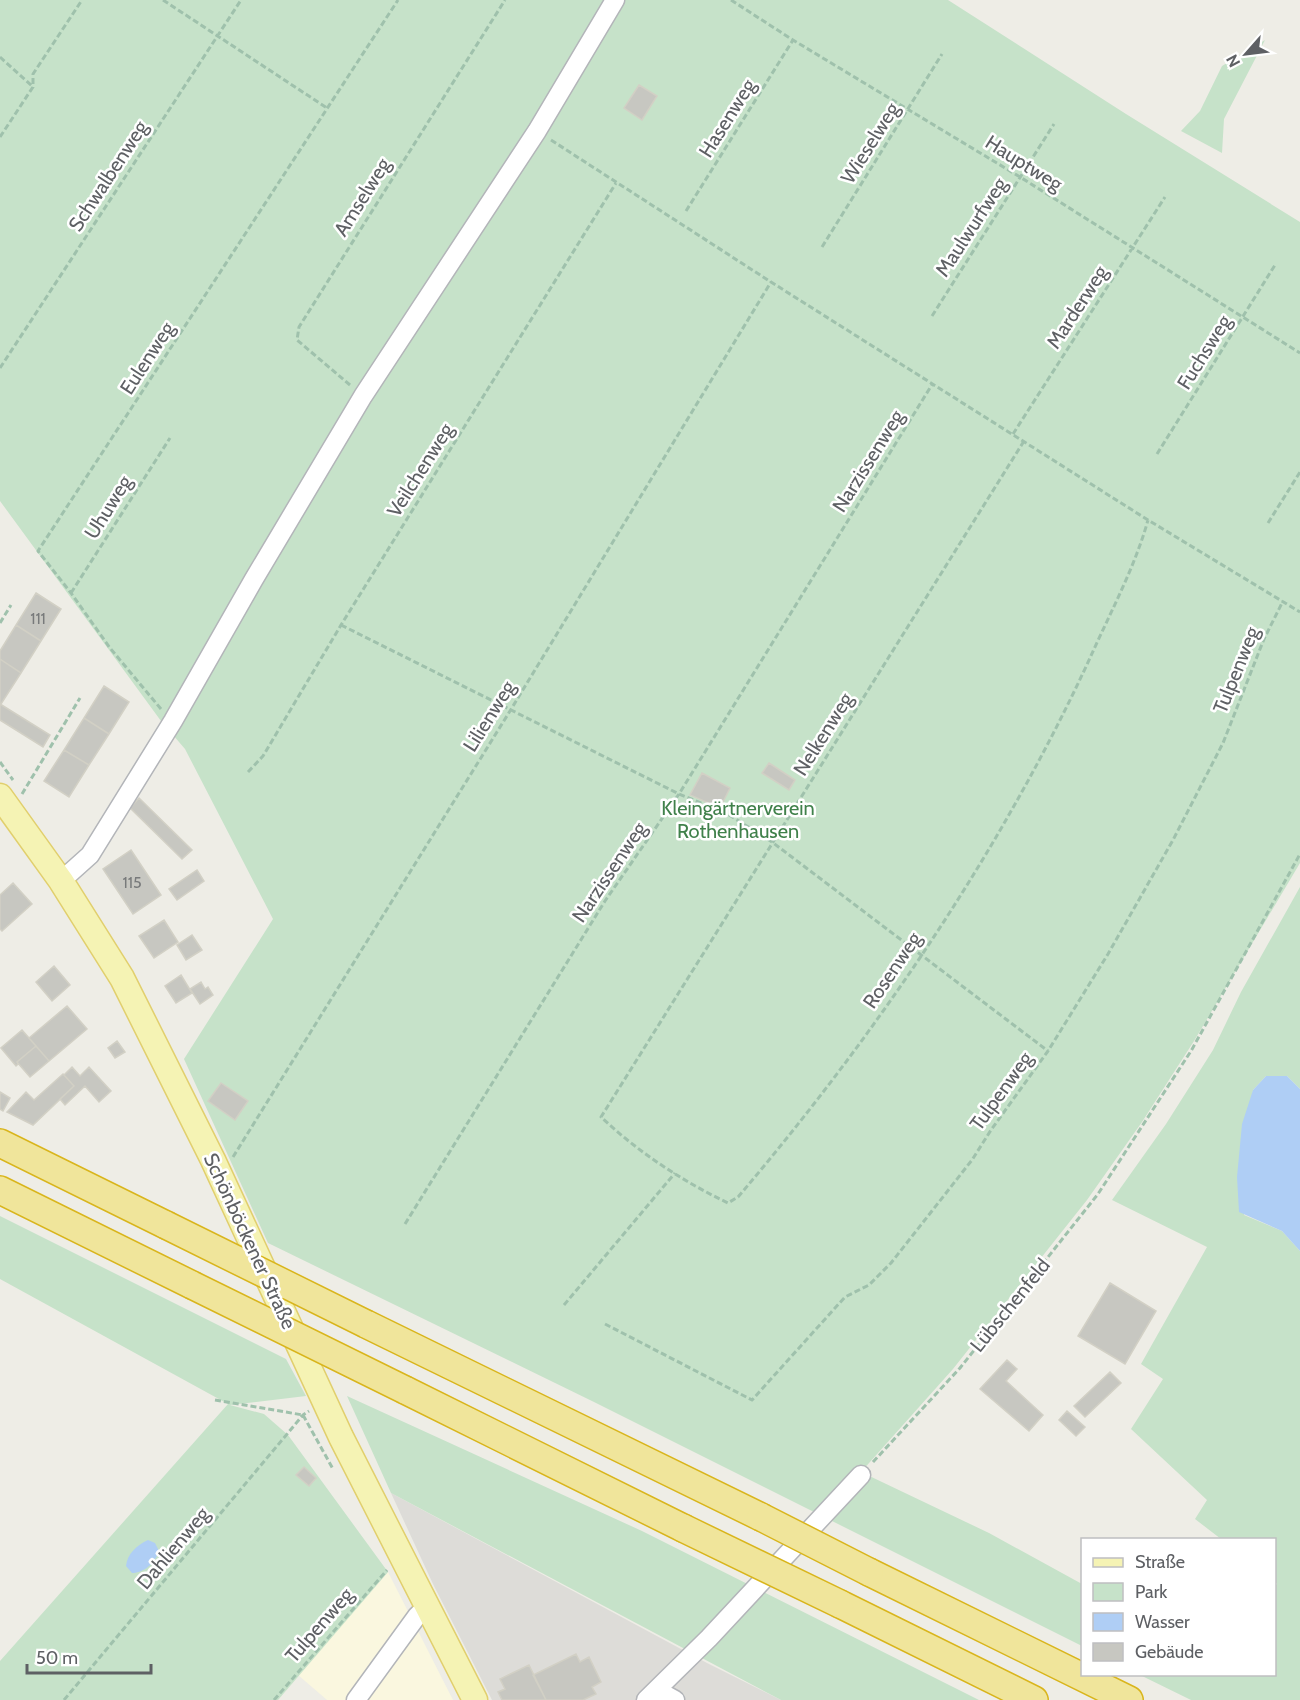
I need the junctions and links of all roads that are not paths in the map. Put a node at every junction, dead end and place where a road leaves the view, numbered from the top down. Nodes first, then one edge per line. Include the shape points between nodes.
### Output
1 (615, 0) edge
2 (8, 804) edge
3 (61, 880) junction
4 (0, 1143) edge
5 (0, 1190) edge
6 (861, 1475) road end
7 (427, 1606) junction
8 (652, 1695) edge
9 (356, 1700) edge
10 (474, 1700) edge
11 (675, 1700) edge
12 (1034, 1700) edge
13 (1129, 1700) edge

1 - 3 street via 537,130 363,396 90,855
2 - 3 main road, Schönböckener Straße
3 - 7 main road, Schönböckener Straße via 122,978 213,1160 341,1437
4 - 13 highway, bridge
5 - 12 highway, bridge
6 - 8 street
7 - 9 street
7 - 10 main road, Schönböckener Straße
8 - 11 street

